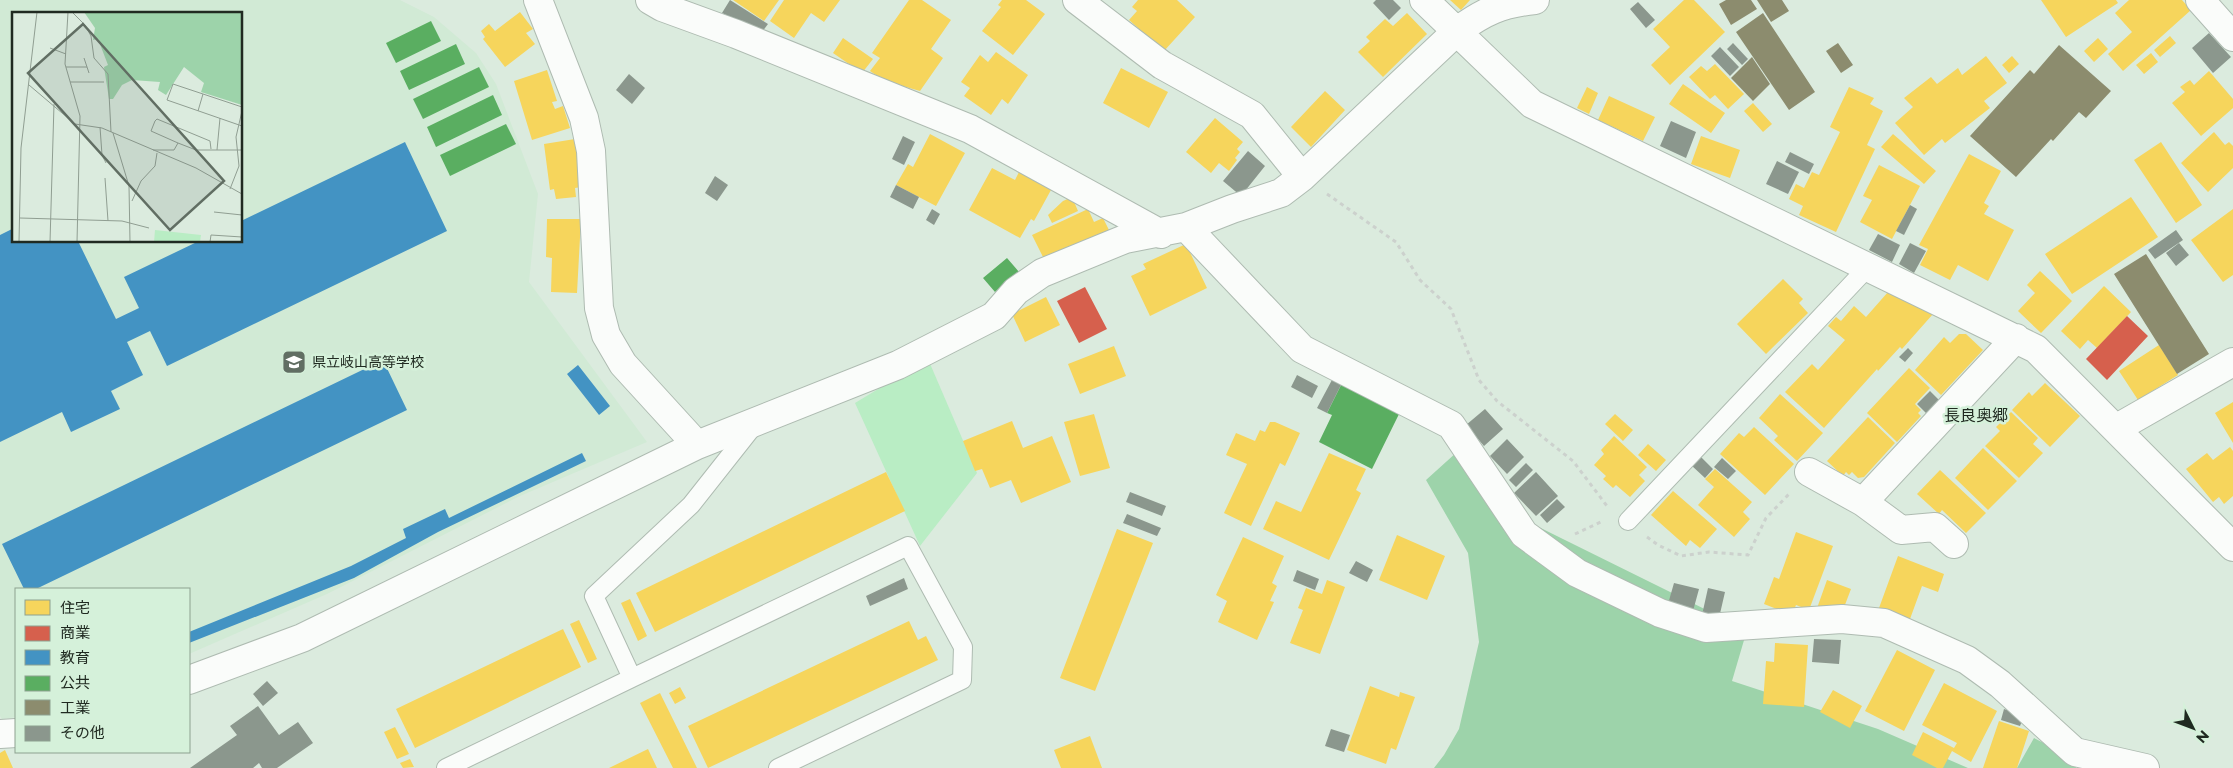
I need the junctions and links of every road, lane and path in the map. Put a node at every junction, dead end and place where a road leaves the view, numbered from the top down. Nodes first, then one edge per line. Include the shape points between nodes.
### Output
1 (538, 0) edge
2 (650, 0) edge
3 (1077, 0) edge
4 (1424, 0) edge
5 (1535, 0) edge
6 (2200, 0) edge
7 (1457, 31) junction
8 (2233, 37) edge
9 (1302, 178) junction
10 (1173, 231) junction
11 (1869, 266) junction
12 (2016, 338) junction
13 (2233, 362) edge
14 (757, 422) junction
15 (2117, 428) junction
16 (697, 444) junction
17 (1808, 472) joint
18 (1863, 502) junction
19 (1621, 519) junction
20 (1954, 544) dead end
21 (1539, 546) junction
22 (2233, 547) edge
23 (632, 678) junction
24 (190, 680) edge
25 (15, 733) edge
26 (0, 734) edge
27 (446, 768) edge
28 (778, 768) edge
29 (2145, 768) edge

1 - 16 street via 584,118 591,151 599,308 606,335 623,364
2 - 10 street via 970,129
3 - 9 street via 1162,65 1252,115
4 - 7 street
5 - 7 street via 1507,3
6 - 8 street
7 - 9 street
7 - 11 street via 1532,104
9 - 10 street via 1281,193
9 - 19 path via 1396,242 1420,280 1450,309 1479,380 1497,401 1573,462
10 - 14 street via 1125,239 1042,273 1016,292 994,316 898,365
10 - 21 street via 1302,349 1452,425 1524,534
11 - 12 street
11 - 19 lane
12 - 15 street via 2036,349
12 - 18 street
13 - 15 street
14 - 16 street
14 - 23 lane via 691,505 594,596
15 - 22 street
16 - 24 street via 302,638
17 - 18 street
17 - 19 path via 1766,518 1748,555 1709,552 1681,556 1658,545
18 - 20 street via 1901,530 1935,527
19 - 21 path
21 - 29 street via 1577,573 1660,613 1706,628 1842,620 1884,623 1967,660 2000,684 2075,752
23 - 27 lane
23 - 28 lane via 908,546 963,647 962,680
25 - 26 street

